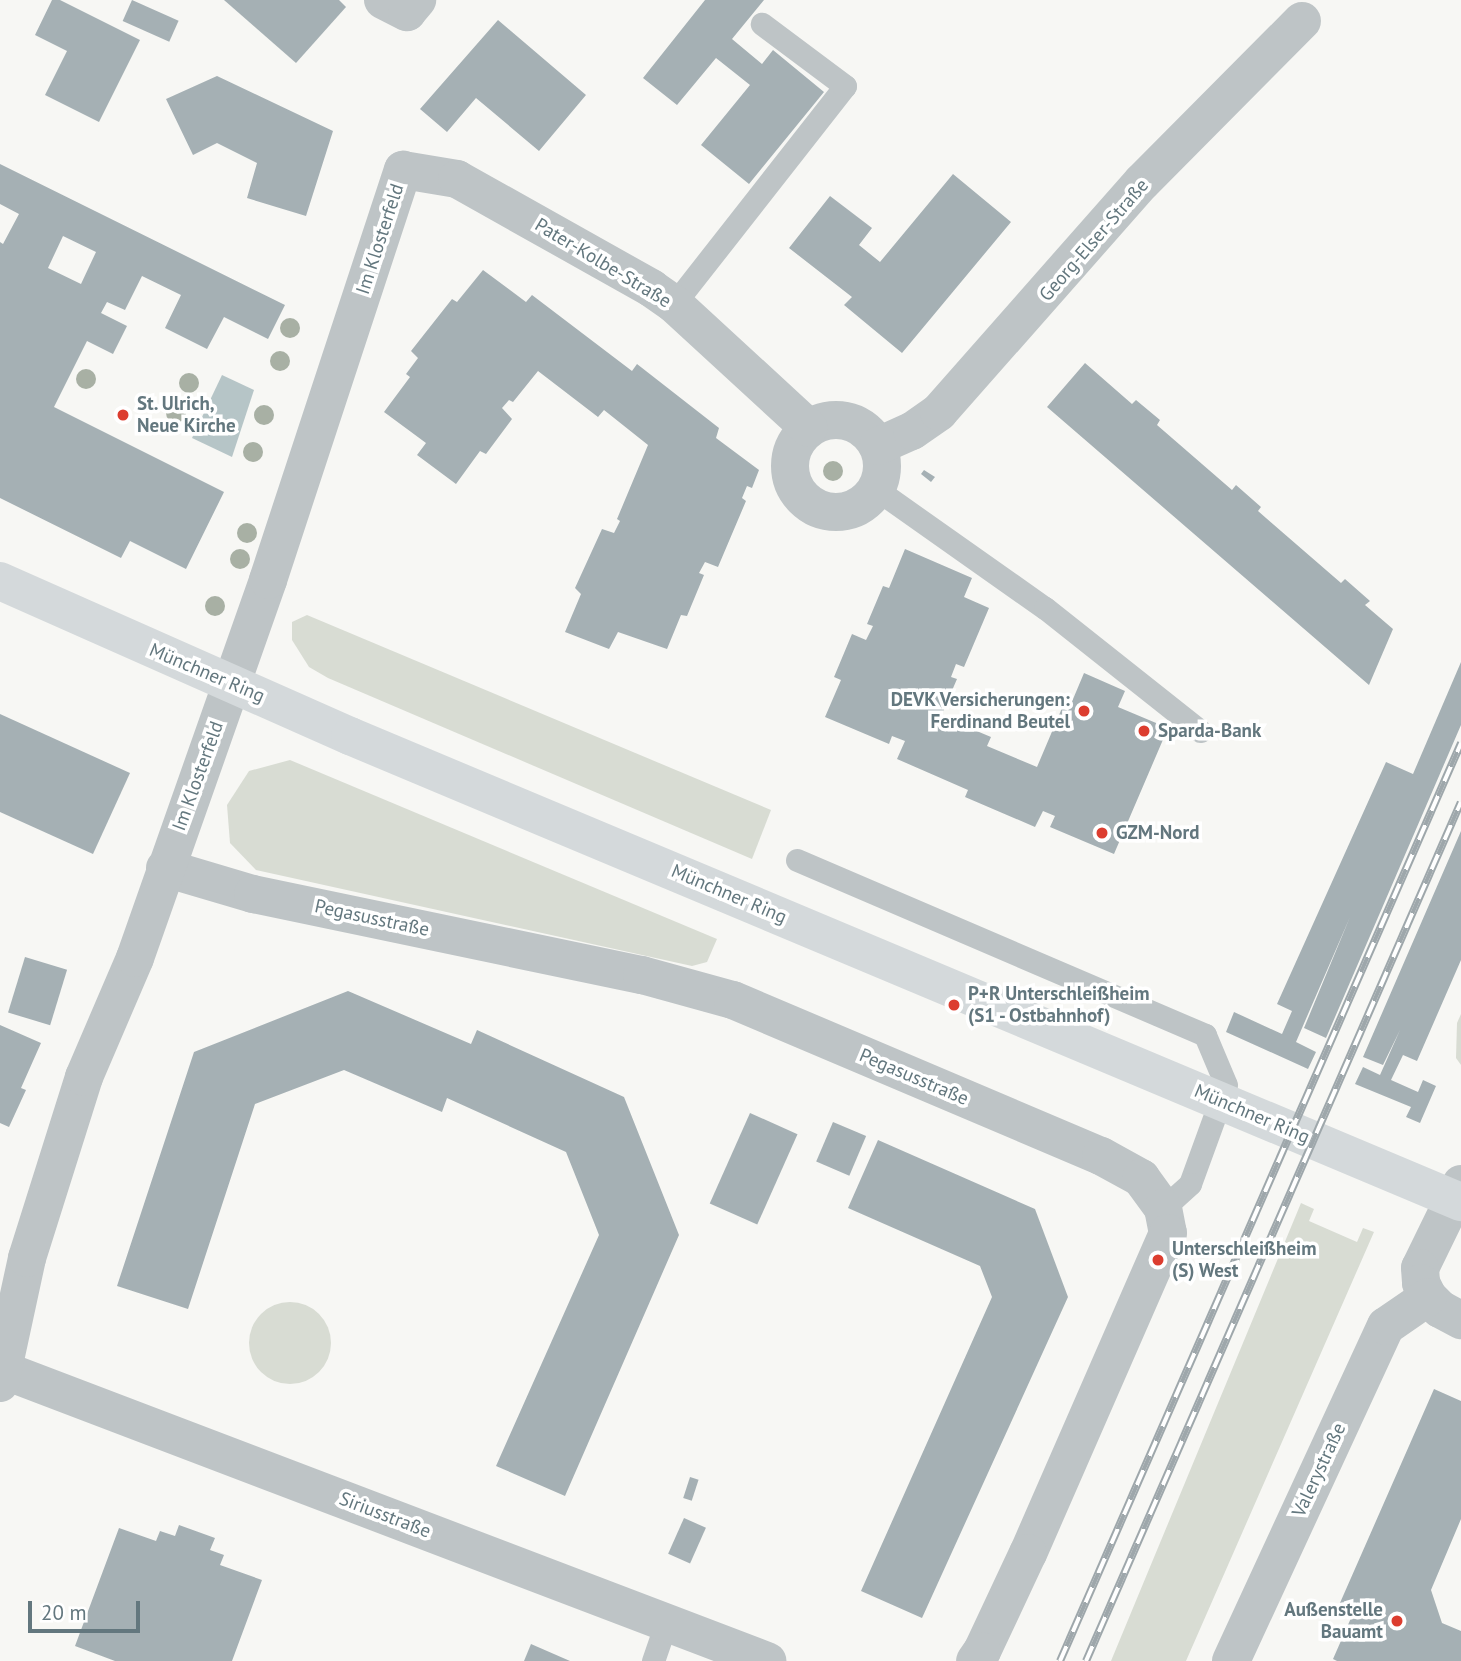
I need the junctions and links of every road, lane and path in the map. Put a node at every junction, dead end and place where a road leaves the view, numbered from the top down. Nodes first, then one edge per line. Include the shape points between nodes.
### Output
1 (383, 0) edge
2 (417, 0) edge
3 (1302, 21) dead end
4 (762, 24) dead end
5 (403, 170) joint
6 (674, 303) junction
7 (809, 428) junction
8 (878, 446) junction
9 (876, 489) junction
10 (0, 580) edge
11 (231, 683) junction
12 (1200, 731) dead end
13 (797, 860) dead end
14 (165, 869) junction
15 (1461, 1184) edge
16 (1461, 1202) edge
17 (1163, 1208) junction
18 (1428, 1297) junction
19 (1461, 1320) edge
20 (1, 1377) edge
21 (666, 1623) junction
22 (653, 1661) edge
23 (767, 1661) edge
24 (975, 1661) edge
25 (1231, 1661) edge

1 - 2 street via 407,12
3 - 8 street, Georg-Elser-Straße via 1142,183 939,412
4 - 6 lane via 845,86
5 - 6 street, Pater-Kolbe-Straße via 457,179
5 - 11 street, Im Klosterfeld
6 - 7 street, Pater-Kolbe-Straße
7 - 8 street via 824,421 846,421 870,435
7 - 9 street via 796,443 789,466 798,493 809,504 820,510 846,512 858,508
8 - 9 street via 883,464
9 - 12 lane via 1045,608
10 - 11 main road, Münchner Ring
11 - 14 street, Im Klosterfeld
11 - 16 main road, Münchner Ring
13 - 17 lane via 1205,1035 1226,1085 1191,1184
14 - 17 street, Pegasusstraße via 253,894 642,975 733,1000 1101,1157 1141,1178
14 - 20 street, Im Klosterfeld via 135,958 84,1077 27,1258
15 - 18 street via 1420,1268
17 - 24 street via 1168,1233 1158,1259
18 - 19 street
18 - 25 street, Valerystraße via 1386,1326
20 - 21 street, Siriusstraße
21 - 22 lane
21 - 23 street, Siriusstraße

